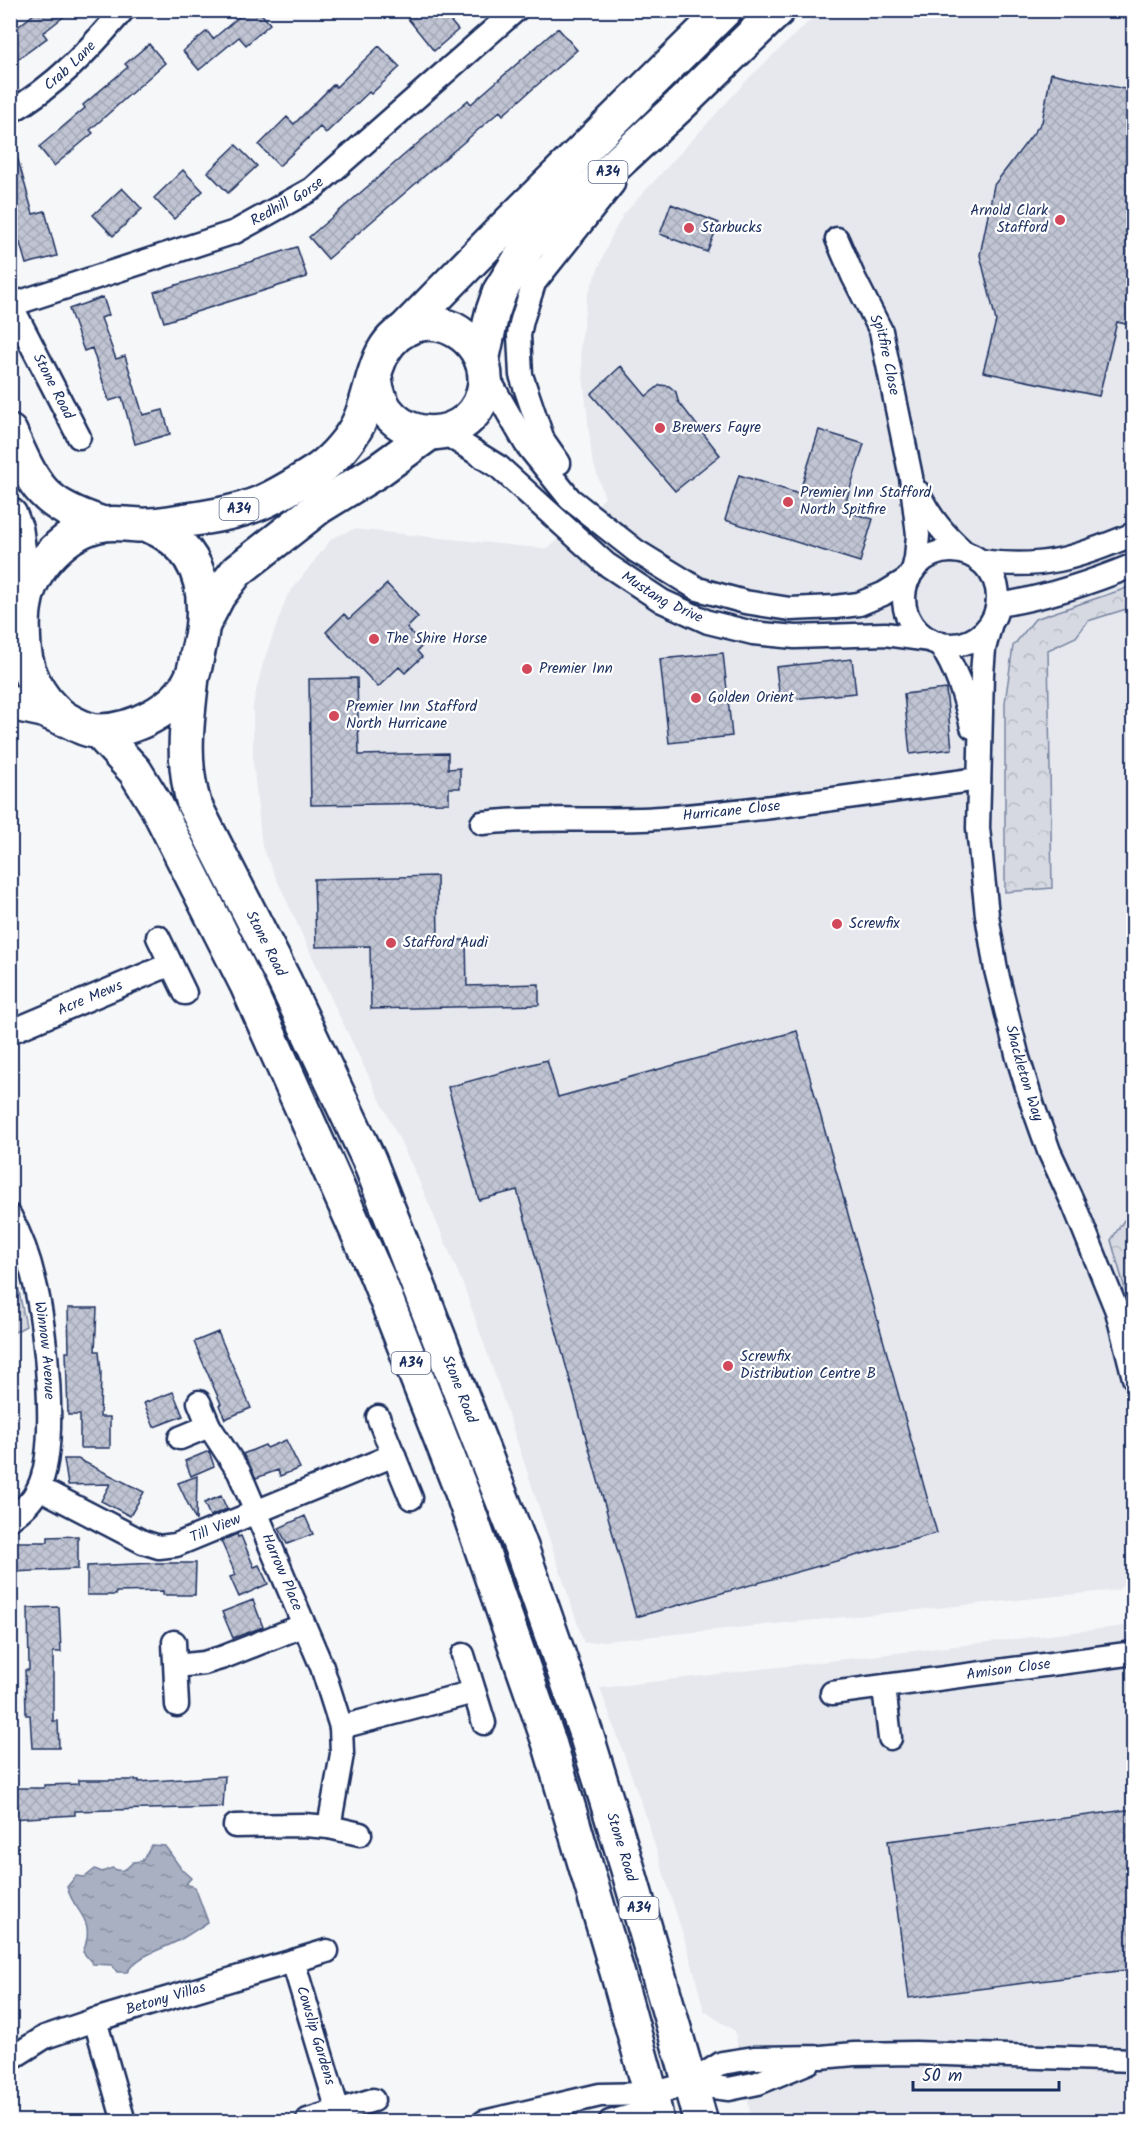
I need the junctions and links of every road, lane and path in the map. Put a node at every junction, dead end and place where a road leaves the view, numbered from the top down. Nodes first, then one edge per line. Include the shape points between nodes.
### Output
1 (123, 10) edge
2 (725, 10) edge
3 (778, 10) edge
4 (512, 12) edge
5 (678, 107) junction
6 (10, 112) edge
7 (837, 239) dead end
8 (11, 304) edge
9 (403, 331) junction
10 (483, 366) junction
11 (375, 376) junction
12 (10, 432) edge
13 (436, 433) junction
14 (79, 437) dead end
15 (911, 477) junction
16 (10, 515) edge
17 (599, 520) junction
18 (103, 524) junction
19 (150, 525) junction
20 (1134, 534) edge
21 (973, 557) junction
22 (1134, 565) edge
23 (911, 574) junction
24 (994, 615) junction
25 (204, 623) junction
26 (19, 627) edge
27 (935, 642) junction
28 (192, 677) junction
29 (10, 703) edge
30 (65, 719) junction
31 (98, 731) junction
32 (979, 755) junction
33 (979, 779) junction
34 (482, 823) dead end
35 (159, 937) dead end
36 (171, 964) junction
37 (185, 993) dead end
38 (10, 1032) edge
39 (10, 1216) edge
40 (1134, 1378) edge
41 (199, 1402) dead end
42 (378, 1417) dead end
43 (209, 1426) junction
44 (180, 1438) dead end
45 (394, 1455) junction
46 (39, 1488) junction
47 (411, 1497) dead end
48 (255, 1512) junction
49 (10, 1519) edge
50 (302, 1626) junction
51 (174, 1642) dead end
52 (1134, 1653) edge
53 (463, 1655) dead end
54 (176, 1666) junction
55 (884, 1687) junction
56 (474, 1692) junction
57 (832, 1693) dead end
58 (177, 1705) dead end
59 (484, 1723) dead end
60 (341, 1727) junction
61 (890, 1738) dead end
62 (235, 1826) dead end
63 (328, 1827) junction
64 (360, 1834) dead end
65 (327, 1951) dead end
66 (293, 1961) junction
67 (95, 2020) junction
68 (10, 2059) edge
69 (1134, 2061) edge
70 (689, 2084) junction
71 (373, 2100) dead end
72 (654, 2108) edge
73 (338, 2111) junction
74 (308, 2120) dead end
75 (124, 2121) edge
76 (484, 2121) edge
77 (610, 2121) edge
78 (701, 2121) edge

1 - 6 street, Crab Lane via 59,79
2 - 9 highway, A34
3 - 5 highway, A34
4 - 8 street, Redhill Gorse via 312,189 283,207 235,232
5 - 10 highway, A34 via 528,246 500,291
5 - 17 street, Mustang Drive via 534,283 522,320 521,375 543,440
7 - 15 street, Spitfire Close via 881,331
8 - 14 street, Stone Road
9 - 10 highway via 429,324 456,330 476,349
9 - 11 highway via 388,342
10 - 13 highway via 483,391 475,409 461,424
10 - 17 street, Mustang Drive via 526,444 570,499
11 - 13 highway via 379,398 390,417 409,429
11 - 19 highway, A34 via 355,430 320,469 259,504
12 - 18 highway via 37,486 48,498 66,510
13 - 25 highway via 319,507 237,571
13 - 27 street, Mustang Drive via 499,467 606,564 662,601 708,622 753,633 795,637 885,634
15 - 21 street, Spitfire Close via 925,509 940,529
15 - 23 street, Spitfire Close via 918,535
16 - 26 highway via 16,530
17 - 23 street, Mustang Drive via 665,571 698,589 745,602 790,609 859,603 884,594
18 - 19 highway
18 - 26 highway via 75,534 44,562 34,579
19 - 25 highway via 179,543 198,573 204,594
20 - 21 street via 1044,564 1006,564
21 - 23 street via 951,551 938,553 921,562
21 - 24 street via 988,568 995,581 998,594
22 - 24 street via 1101,579 1022,601
23 - 27 street via 904,590 908,617 920,634
24 - 27 street via 974,639 946,645
24 - 32 street, Shackleton Way via 984,649
25 - 28 highway
26 - 30 highway via 29,674 43,697
27 - 32 street, Shackleton Way via 947,655 963,690
28 - 31 highway via 179,696 149,718
28 - 70 highway, Stone Road / A34 via 185,760 194,804 285,982 369,1160 521,1547 586,1734
29 - 30 highway
30 - 31 highway
31 - 72 highway, A34 via 135,771 156,805 247,985 377,1276 463,1496 549,1742
32 - 33 street, Shackleton Way
33 - 34 street, Hurricane Close via 743,811 648,819
33 - 40 street, Shackleton Way via 978,828 987,915 1015,1047 1049,1151 1117,1311
35 - 36 street
36 - 37 street
36 - 38 street, Acre Mews
39 - 46 street, Winnow Avenue via 35,1282 44,1341 49,1429
41 - 43 street, Harrow Place
42 - 45 street
43 - 44 street
43 - 48 street, Harrow Place via 239,1472
45 - 47 street
45 - 48 street, Till View
46 - 48 street, Till View via 159,1547 176,1545
46 - 49 street via 26,1508
48 - 50 street, Harrow Place
50 - 54 street via 204,1664
50 - 60 street, Harrow Place via 322,1667
51 - 54 street
52 - 55 street, Amison Close
53 - 56 street
54 - 58 street
55 - 57 street, Amison Close
55 - 61 street
56 - 59 street
56 - 60 street
60 - 63 street, Harrow Place via 342,1754
62 - 63 street
63 - 64 street
65 - 66 street, Betony Villas
66 - 67 street, Betony Villas
66 - 73 street, Cowslip Gardens
67 - 68 street, Betony Villas via 45,2037
67 - 75 street
69 - 70 street via 915,2053 754,2058 722,2063
70 - 72 street
70 - 78 highway, Stone Road / A34
71 - 73 street
72 - 76 street via 600,2095
72 - 77 street
73 - 74 street

